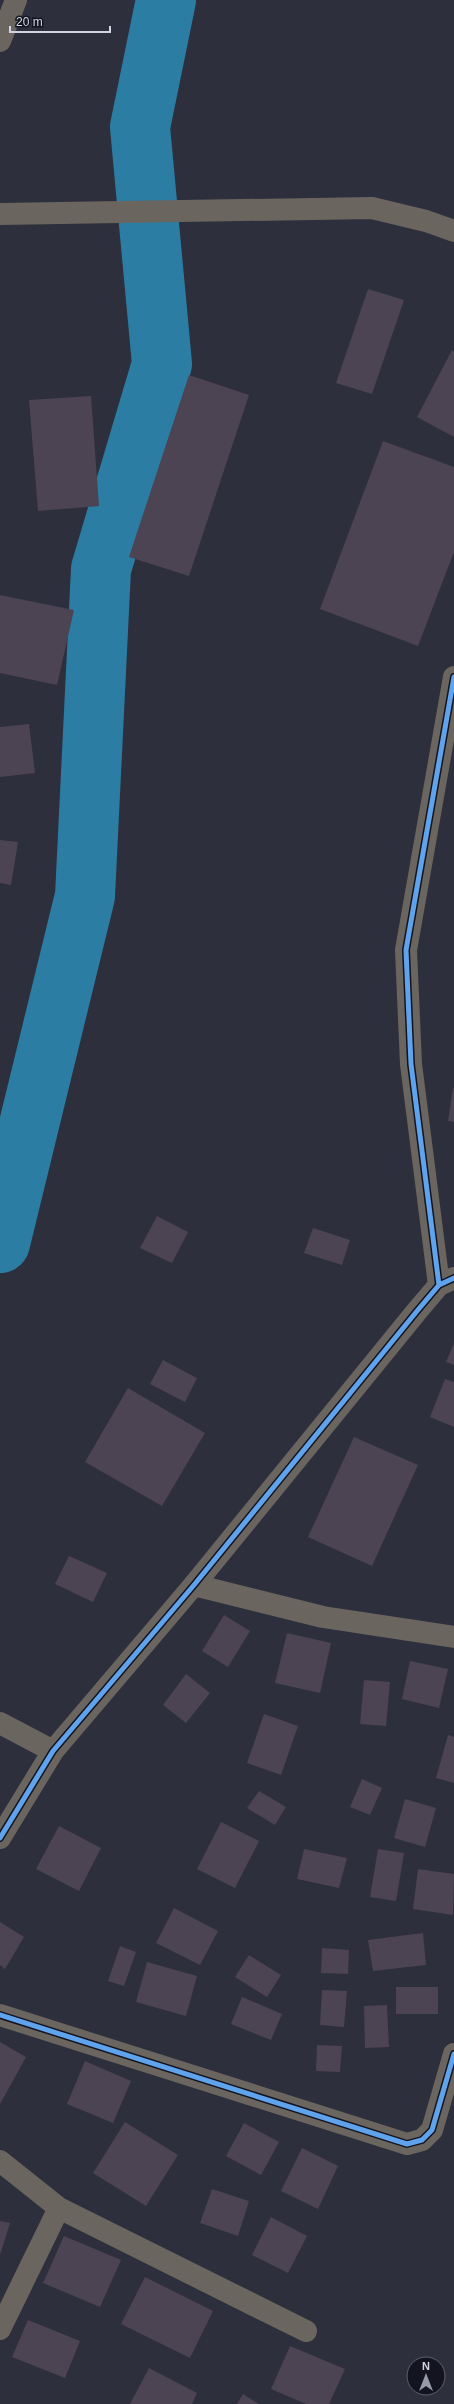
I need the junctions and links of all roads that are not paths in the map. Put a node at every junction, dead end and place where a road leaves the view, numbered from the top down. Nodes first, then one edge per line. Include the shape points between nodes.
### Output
1 (16, 0) edge
2 (0, 40) edge
3 (0, 214) edge
4 (454, 231) edge
5 (454, 677) edge
6 (447, 1281) edge
7 (194, 1585) junction
8 (454, 1637) edge
9 (0, 1723) edge
10 (53, 1751) junction
11 (0, 1838) edge
12 (0, 2015) edge
13 (454, 2054) edge
14 (0, 2161) edge
15 (58, 2208) junction
16 (0, 2329) edge
17 (306, 2331) dead end

1 - 2 street
3 - 4 street via 372,208 426,221
5 - 6 street via 406,950 412,1064
6 - 7 street
7 - 8 street via 323,1617
7 - 10 street
9 - 10 street
10 - 11 street
12 - 13 street via 407,2144 422,2140 432,2130
14 - 15 street
15 - 16 street
15 - 17 street

